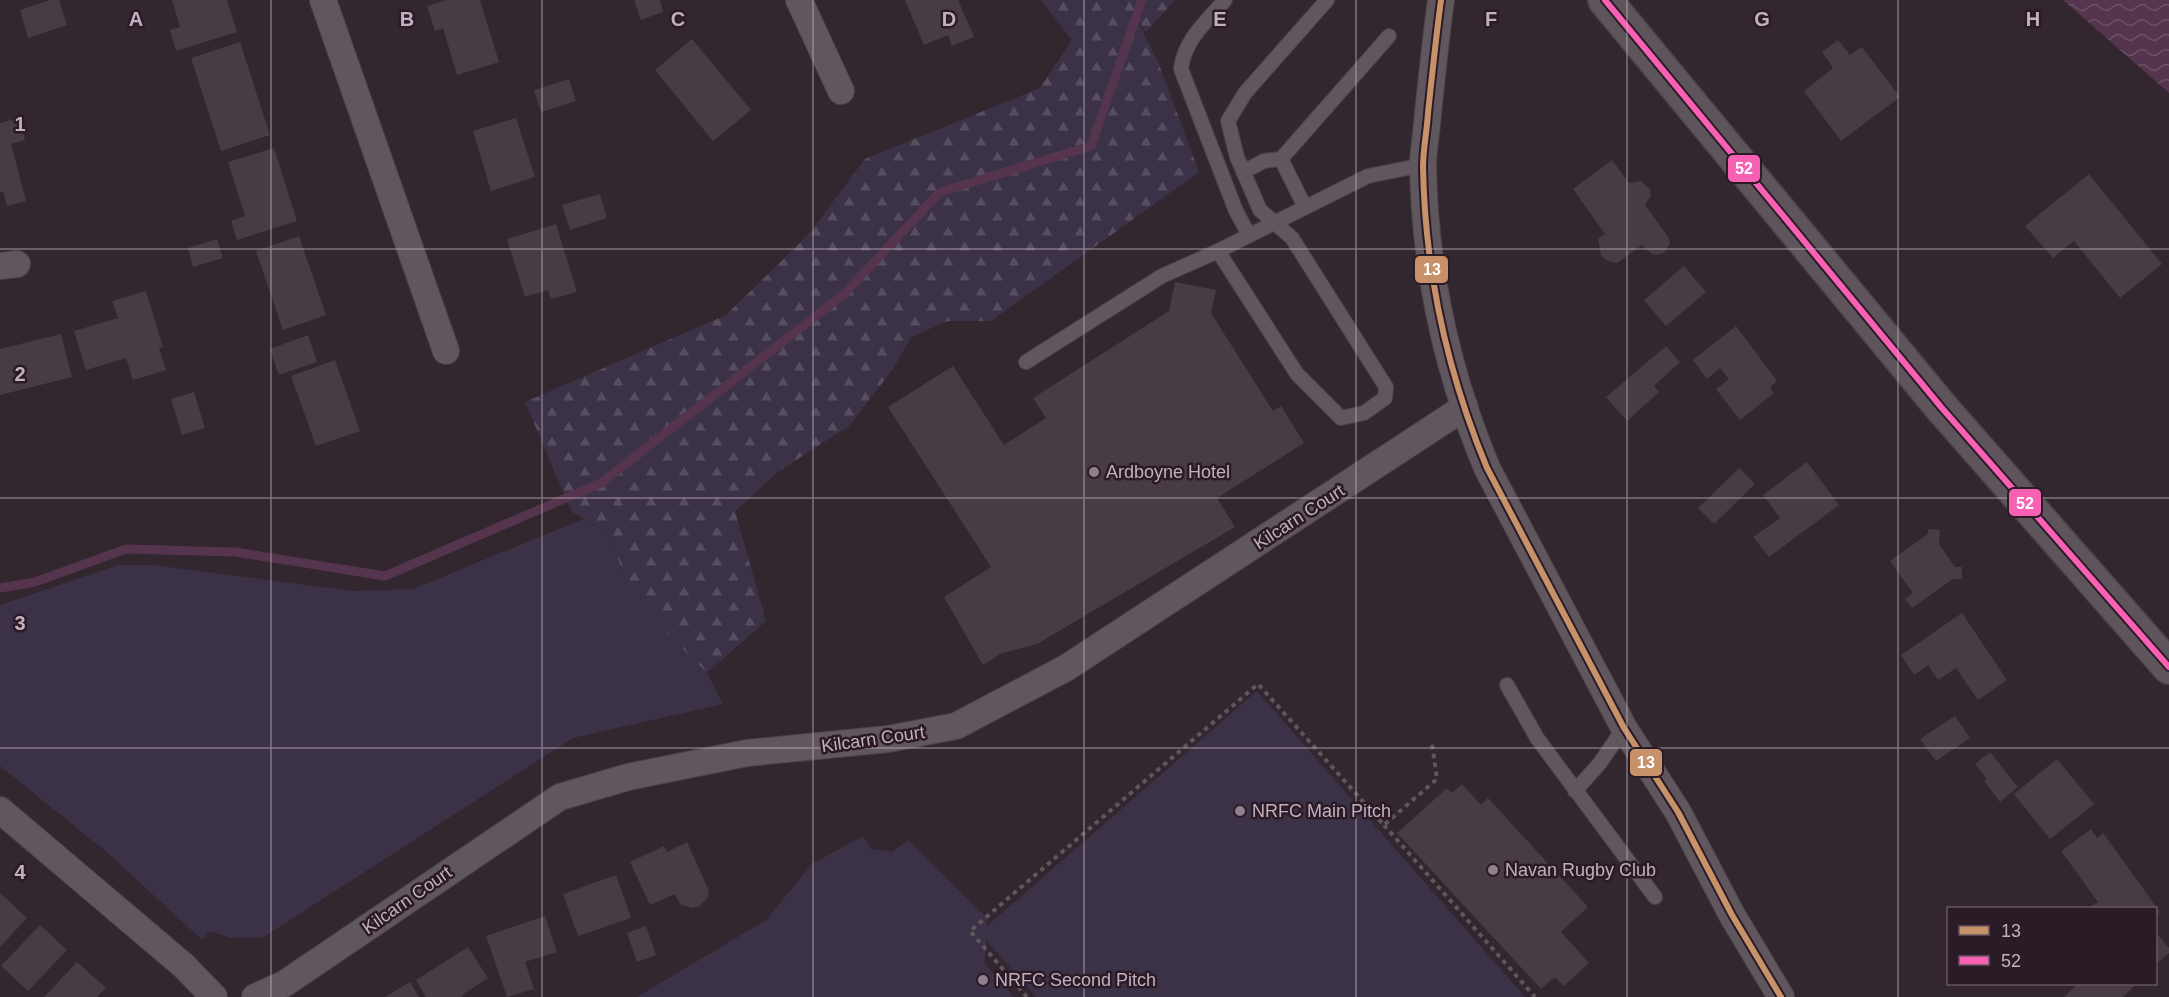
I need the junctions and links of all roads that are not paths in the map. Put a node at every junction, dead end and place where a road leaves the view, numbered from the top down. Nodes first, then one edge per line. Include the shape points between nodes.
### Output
1 (323, 0) edge
2 (799, 0) edge
3 (1225, 0) edge
4 (1327, 0) edge
5 (1442, 0) edge
6 (1605, 0) edge
7 (1389, 36) dead end
8 (841, 91) dead end
9 (1281, 159) junction
10 (1423, 165) junction
11 (1243, 172) junction
12 (1305, 207) junction
13 (1275, 222) junction
14 (1249, 235) junction
15 (1218, 251) junction
16 (446, 351) dead end
17 (1026, 362) dead end
18 (1465, 407) junction
19 (2169, 667) edge
20 (1508, 685) dead end
21 (1624, 728) junction
22 (1575, 791) junction
23 (0, 810) edge
24 (1655, 897) dead end
25 (214, 997) edge
26 (255, 997) edge
27 (1781, 997) edge

1 - 16 street
2 - 8 street
3 - 14 lane via 1189,44 1181,69
4 - 11 lane via 1245,93 1228,122
5 - 10 street
6 - 19 main road via 1941,407
7 - 9 lane
9 - 11 lane via 1264,161
9 - 12 lane
10 - 12 lane via 1368,176
10 - 18 street via 1431,270 1445,345
11 - 13 lane via 1260,210
12 - 13 lane
13 - 14 lane
13 - 15 lane via 1292,238 1386,387 1385,398 1364,413 1341,418 1297,374
14 - 15 lane
15 - 17 lane via 1162,276
18 - 21 street via 1486,468
18 - 26 street, Kilcarn Court via 1066,668 956,726 888,739 747,753 628,777 560,797 284,984
20 - 22 lane via 1537,738
21 - 22 lane
21 - 27 street via 1678,812
22 - 24 lane
23 - 25 street via 184,966

